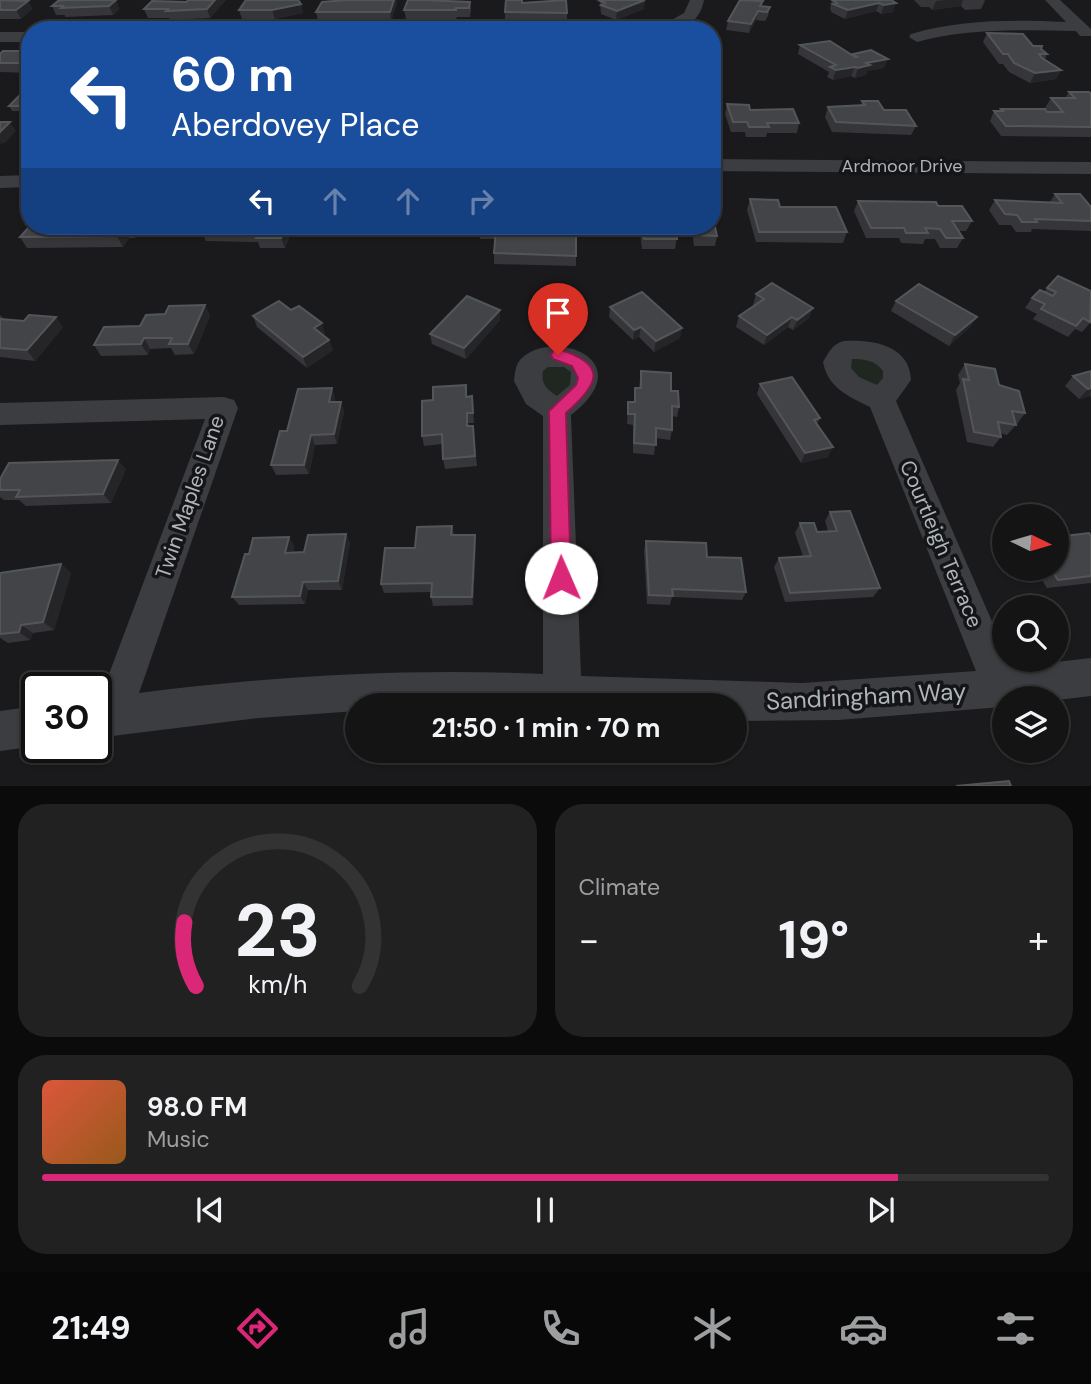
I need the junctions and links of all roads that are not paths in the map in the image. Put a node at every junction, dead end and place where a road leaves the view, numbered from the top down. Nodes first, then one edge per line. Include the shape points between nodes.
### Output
1 (697, 0) edge
2 (1052, 0) edge
3 (682, 21) edge
4 (1086, 32) edge
5 (0, 37) edge
6 (21, 37) edge
7 (917, 37) dead end
8 (721, 165) edge
9 (1091, 168) edge
10 (21, 181) edge
11 (0, 182) edge
12 (881, 400) dead end
13 (557, 411) dead end
14 (0, 414) edge
15 (1091, 677) edge
16 (1001, 686) edge
17 (1018, 686) edge
18 (992, 689) edge
19 (492, 693) edge
20 (562, 693) edge
21 (747, 701) edge
22 (112, 704) edge
23 (112, 716) edge
24 (21, 728) edge
25 (0, 731) edge

1 - 3 street via 696,9
2 - 4 street
4 - 7 street via 968,27
5 - 6 street
8 - 9 street, Ardmoor Drive
10 - 11 street
12 - 16 street, Courtleigh Terrace
13 - 20 street
14 - 22 street, Twin Maples Lane via 224,408
15 - 17 street, Sandringham Way
18 - 21 street, Sandringham Way via 803,702
19 - 23 street, Sandringham Way via 293,694
24 - 25 street

